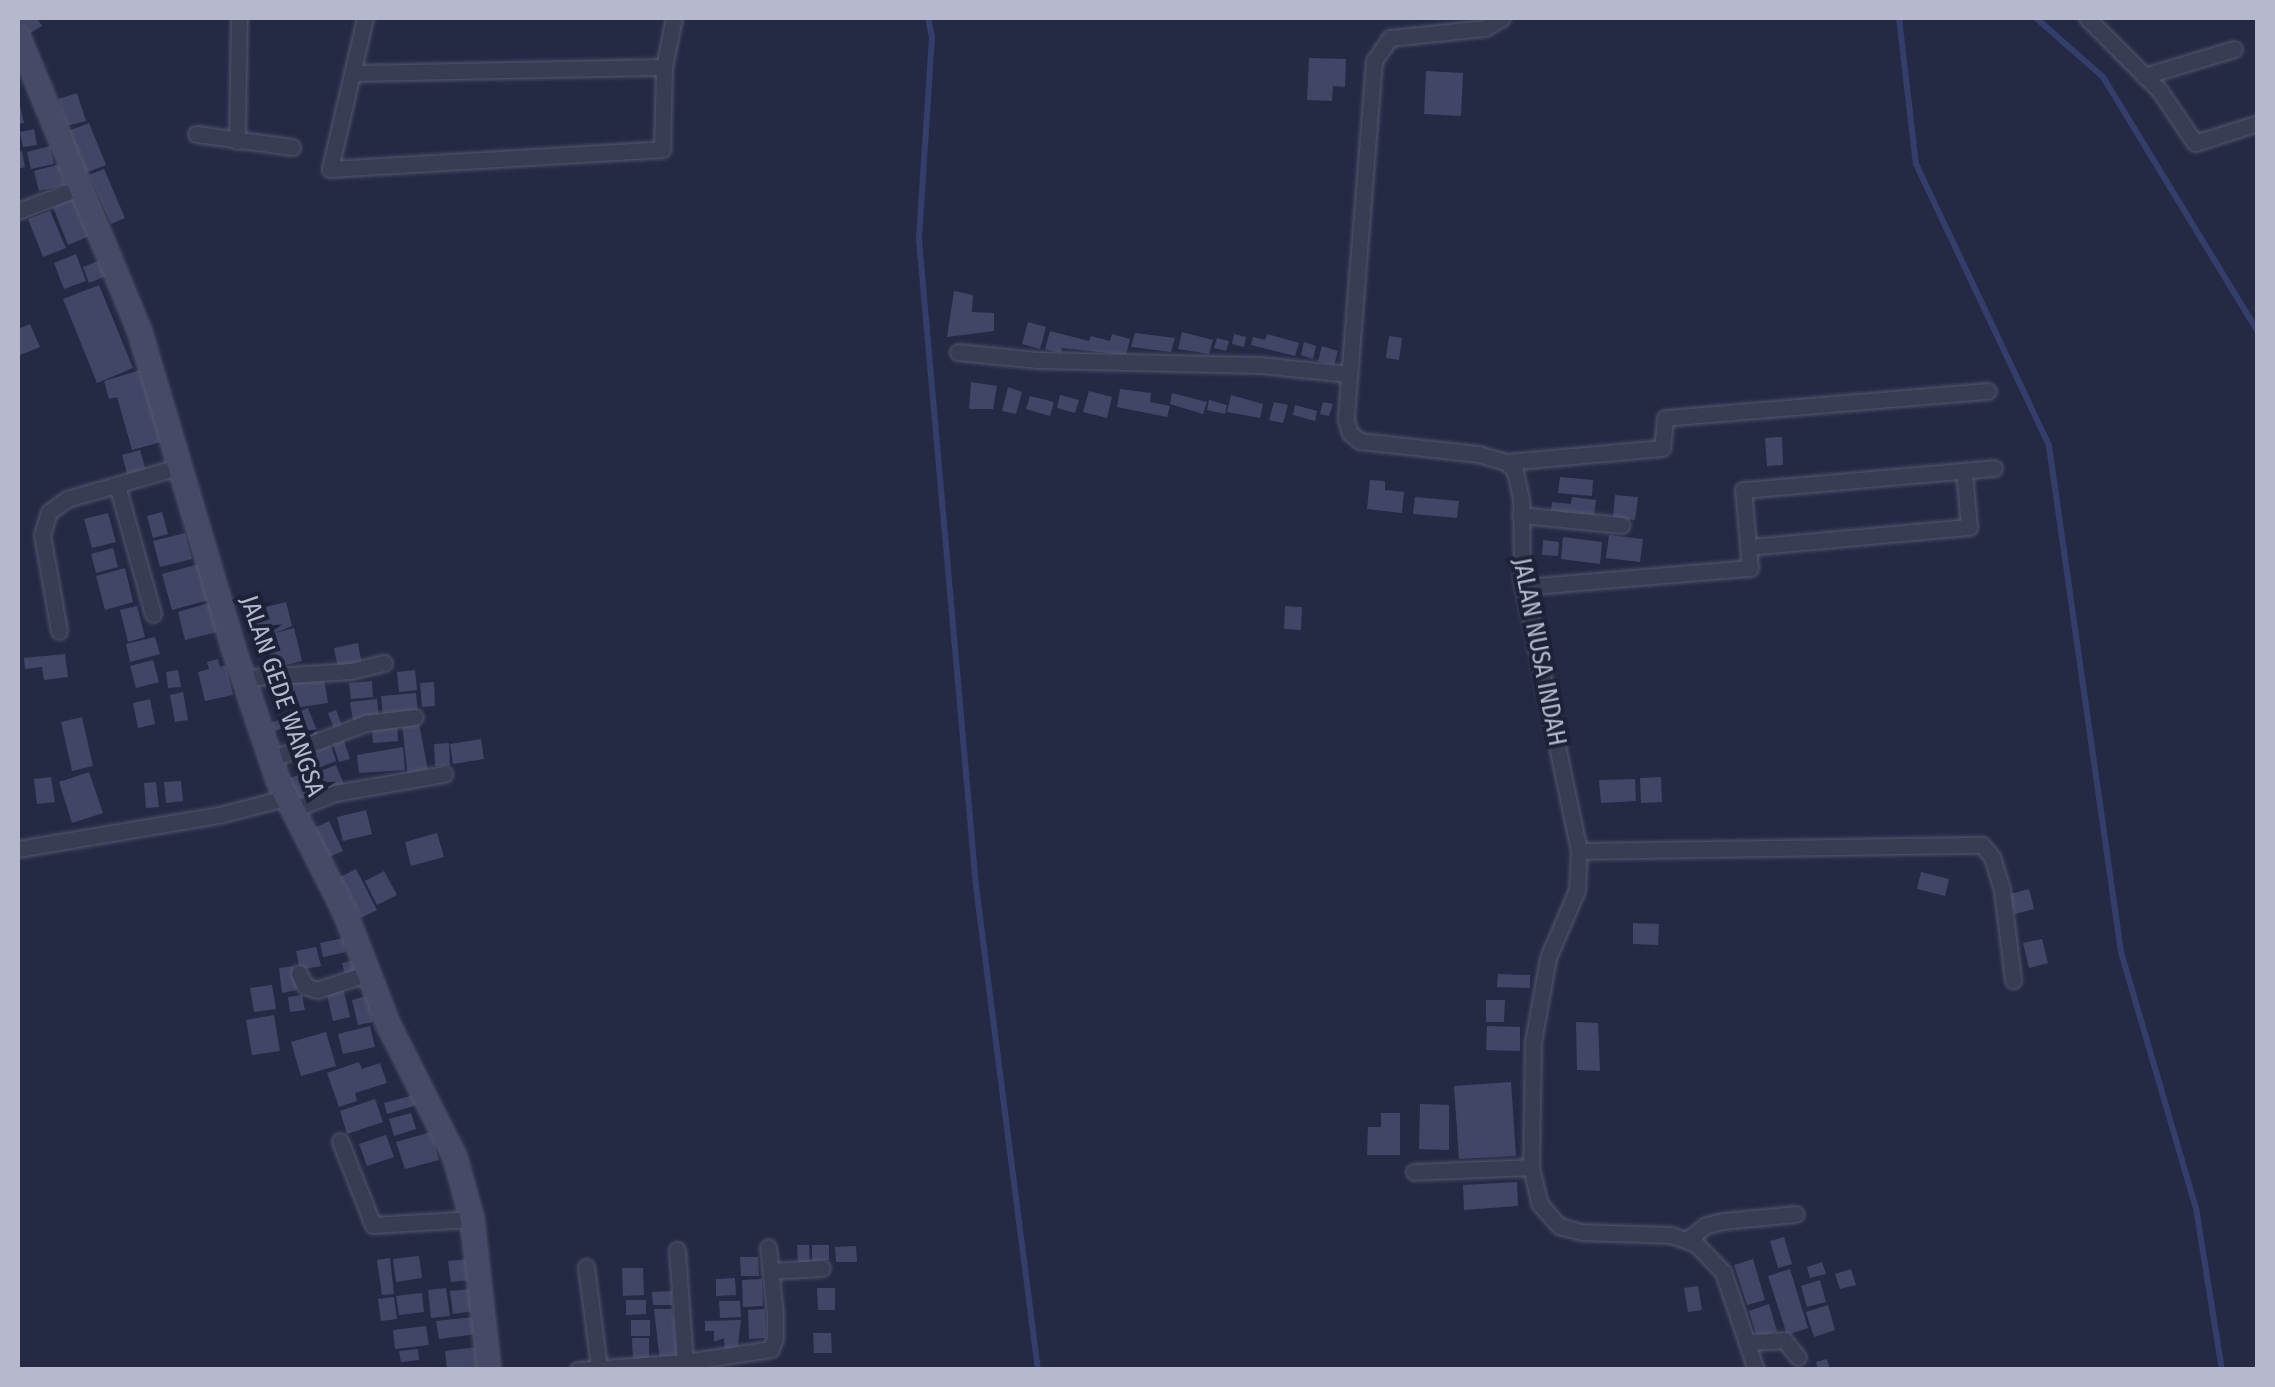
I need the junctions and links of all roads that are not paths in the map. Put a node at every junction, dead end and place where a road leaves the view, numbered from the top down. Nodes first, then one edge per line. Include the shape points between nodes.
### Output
1 (239, 18) edge
2 (365, 18) edge
3 (674, 18) edge
4 (1502, 18) edge
5 (2088, 18) edge
6 (18, 36) edge
7 (2234, 50) dead end
8 (664, 67) junction
9 (352, 74) junction
10 (2144, 76) junction
11 (2258, 123) edge
12 (196, 134) dead end
13 (237, 141) junction
14 (292, 146) dead end
15 (82, 186) junction
16 (18, 211) edge
17 (958, 352) dead end
18 (1349, 374) junction
19 (1988, 391) dead end
20 (1506, 462) junction
21 (181, 466) junction
22 (1994, 468) dead end
23 (1964, 471) junction
24 (118, 485) junction
25 (1520, 515) junction
26 (1622, 524) dead end
27 (1748, 546) junction
28 (1523, 587) junction
29 (153, 614) dead end
30 (59, 631) dead end
31 (384, 663) dead end
32 (243, 678) junction
33 (415, 717) dead end
34 (271, 759) junction
35 (444, 774) dead end
36 (289, 804) junction
37 (18, 850) edge
38 (1580, 851) junction
39 (299, 973) dead end
40 (369, 973) junction
41 (2012, 980) dead end
42 (340, 1142) dead end
43 (1531, 1168) junction
44 (1414, 1172) dead end
45 (1796, 1214) dead end
46 (472, 1219) junction
47 (1687, 1240) junction
48 (768, 1247) dead end
49 (677, 1250) dead end
50 (586, 1267) dead end
51 (822, 1268) dead end
52 (771, 1271) junction
53 (1749, 1342) junction
54 (1798, 1356) dead end
55 (686, 1362) junction
56 (600, 1367) junction
57 (489, 1370) edge
58 (578, 1370) edge
59 (1756, 1370) edge

1 - 13 street
2 - 9 street
3 - 8 street
4 - 18 street via 1485,28 1390,38 1374,60
5 - 10 street
6 - 15 street, JALAN GEDE WANGSA
7 - 10 street
8 - 9 street
8 - 9 street via 662,149 330,169
10 - 11 street via 2195,143
12 - 13 street
13 - 14 street
15 - 16 street
15 - 21 street, JALAN GEDE WANGSA via 139,328
17 - 18 street
18 - 20 street via 1346,420 1360,441
19 - 20 street via 1666,418 1662,448
20 - 25 street, JALAN NUSA INDAH via 1519,486
21 - 24 street
21 - 32 street, JALAN GEDE WANGSA
22 - 23 street
23 - 27 street via 1743,490
23 - 27 street via 1970,527
24 - 29 street
24 - 30 street via 57,503 44,524
25 - 26 street
25 - 28 street, JALAN NUSA INDAH
27 - 28 street via 1750,568
28 - 38 street, JALAN NUSA INDAH
31 - 32 street
32 - 34 street, JALAN GEDE WANGSA
33 - 34 street via 366,723
34 - 36 street, JALAN GEDE WANGSA
35 - 36 street
36 - 37 street
36 - 40 street, JALAN GEDE WANGSA
38 - 41 street via 1982,845 2002,890
38 - 43 street, JALAN NUSA INDAH via 1577,890 1540,984
39 - 40 street via 305,986 317,990
40 - 46 street, JALAN GEDE WANGSA via 447,1138
42 - 46 street via 373,1224
43 - 44 street
43 - 47 street, JALAN NUSA INDAH via 1538,1203 1560,1226
45 - 47 street via 1706,1225
46 - 57 street, JALAN GEDE WANGSA
47 - 53 street via 1723,1272
48 - 52 street
49 - 55 street
50 - 56 street
51 - 52 street
52 - 55 street via 776,1338 770,1349
53 - 54 street via 1784,1340
53 - 59 street
55 - 56 street
56 - 58 street

